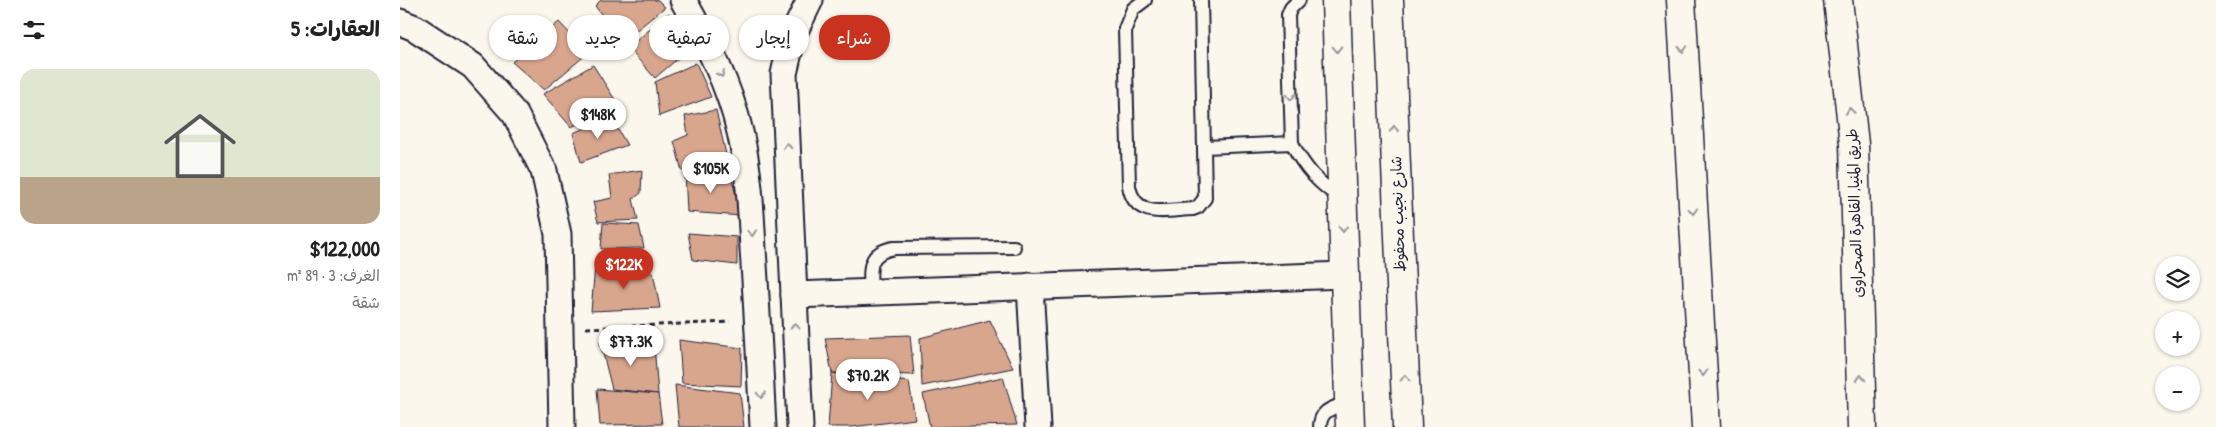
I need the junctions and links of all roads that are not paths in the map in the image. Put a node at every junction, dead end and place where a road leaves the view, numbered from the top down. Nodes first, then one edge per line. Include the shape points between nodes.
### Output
1 (683, 0) edge
2 (810, 0) edge
3 (1145, 0) edge
4 (1201, 0) edge
5 (1299, 0) edge
6 (1336, 0) edge
7 (1389, 0) edge
8 (1681, 0) edge
9 (1838, 0) edge
10 (400, 22) edge
11 (1292, 143) junction
12 (1205, 147) junction
13 (789, 174) junction
14 (748, 176) junction
15 (1342, 199) junction
16 (1014, 247) dead end
17 (1344, 275) junction
18 (1030, 286) junction
19 (871, 293) junction
20 (794, 295) junction
21 (760, 360) junction
22 (797, 360) junction
23 (1349, 415) edge
24 (562, 427) edge
25 (762, 427) edge
26 (800, 427) edge
27 (1038, 427) edge
28 (1320, 427) edge
29 (1407, 427) edge
30 (1706, 427) edge
31 (1862, 427) edge

1 -> 14 street via 706,39 726,84 740,131
13 -> 2 street via 784,74 793,35
3 - 12 lane via 1133,9 1125,29 1129,186 1135,202 1149,211 1198,206 1206,192
4 - 12 lane
5 -> 11 lane via 1288,15
6 -> 15 main road
29 -> 7 main road, شارع نجيب محفوظ
8 -> 30 main road
31 -> 9 main road, طريق المنيا, القاهرة الصحراوى via 1854,144
10 - 24 street via 415,28 473,66 515,114 544,171 558,234
11 - 12 lane
11 - 15 lane via 1312,176
13 - 14 street
13 - 20 street
14 -> 21 street
15 -> 17 main road
16 - 19 lane via 883,250 874,258 870,268
17 - 18 street
17 - 23 main road
18 - 19 street
18 - 27 street
19 - 20 street
22 -> 20 street
21 - 22 street
21 -> 25 street
22 - 26 street
23 - 28 lane via 1325,412 1320,418

